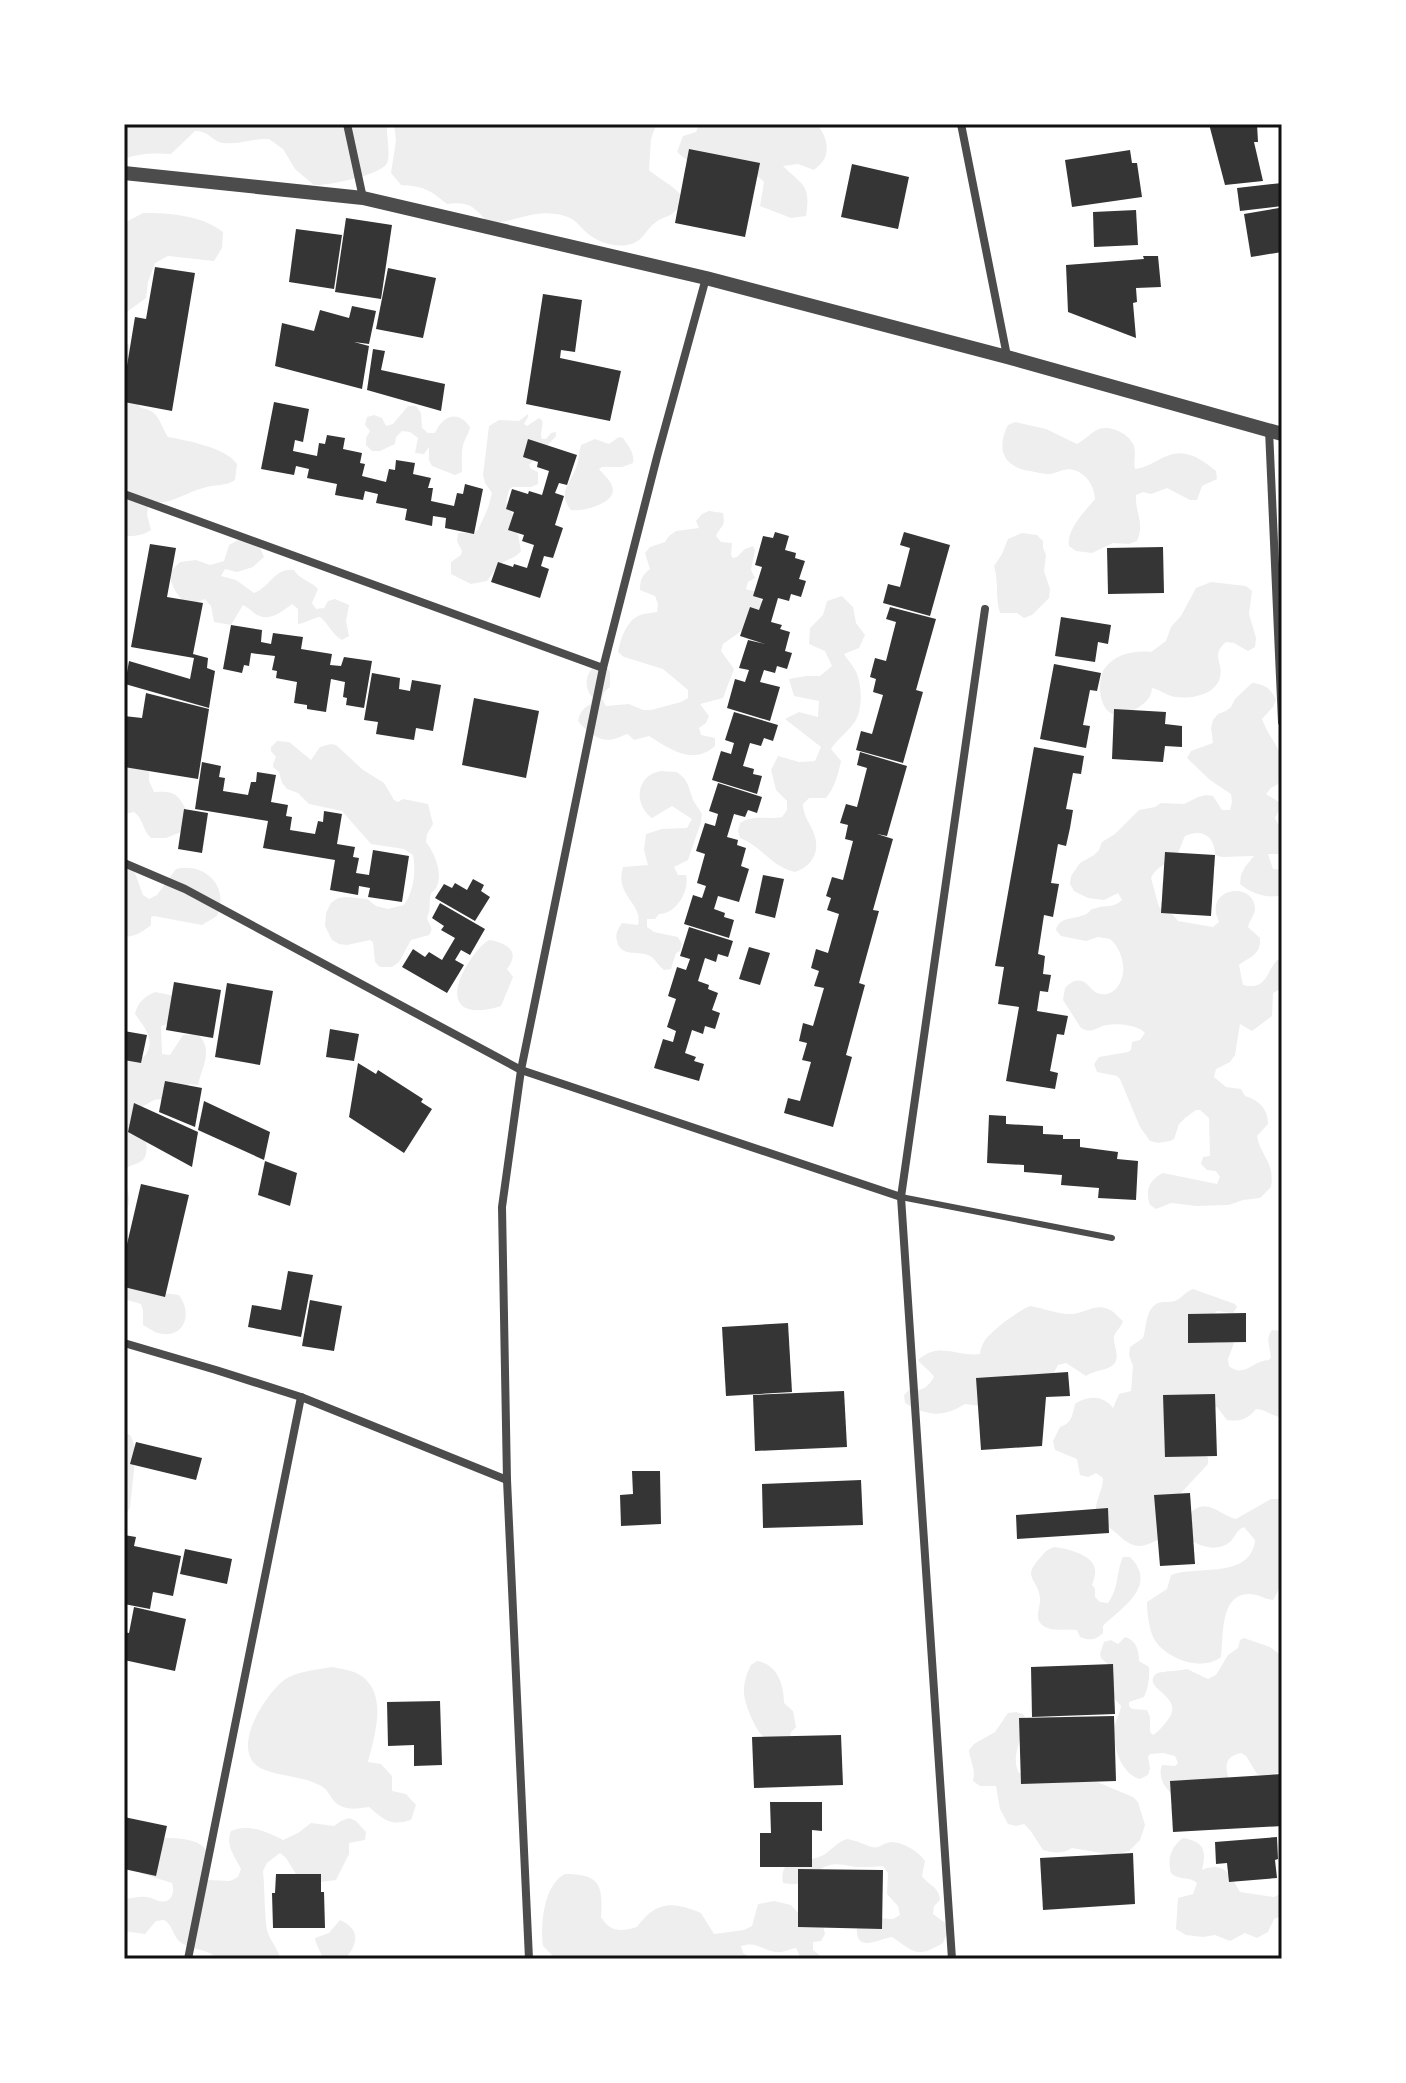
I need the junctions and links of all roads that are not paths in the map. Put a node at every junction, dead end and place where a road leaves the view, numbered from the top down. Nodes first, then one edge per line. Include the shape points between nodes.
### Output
1 (347, 124) edge
2 (961, 124) edge
3 (124, 173) edge
4 (363, 198) junction
5 (706, 278) junction
6 (1007, 357) junction
7 (1275, 432) edge
8 (124, 494) edge
9 (985, 609) dead end
10 (603, 668) junction
11 (1282, 722) edge
12 (124, 863) edge
13 (521, 1070) junction
14 (901, 1197) junction
15 (1112, 1238) dead end
16 (124, 1343) edge
17 (301, 1397) junction
18 (507, 1480) junction
19 (188, 1959) edge
20 (529, 1959) edge
21 (952, 1959) edge

1 - 4 street
2 - 6 street
3 - 4 street
4 - 5 street
5 - 6 street
5 - 10 street
6 - 7 street
7 - 11 street
8 - 10 street
9 - 14 street
10 - 13 street
12 - 13 street via 185,889
13 - 14 street
13 - 18 street via 502,1207
14 - 15 lane
14 - 21 street
16 - 17 street
17 - 18 street
17 - 19 street
18 - 20 street

